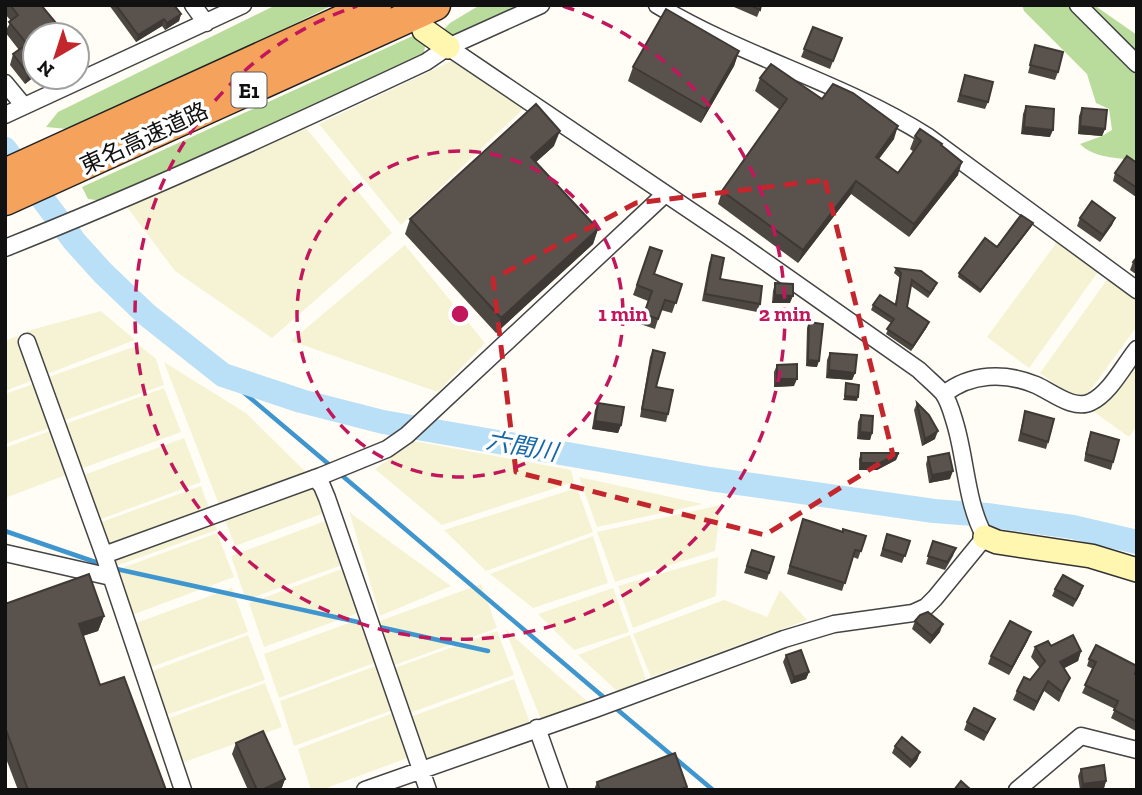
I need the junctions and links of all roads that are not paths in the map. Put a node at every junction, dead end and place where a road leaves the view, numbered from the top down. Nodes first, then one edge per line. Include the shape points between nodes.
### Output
1 (193, 5) edge
2 (243, 5) edge
3 (376, 5) edge
4 (541, 5) edge
5 (657, 5) edge
6 (1078, 5) edge
7 (430, 18) edge
8 (206, 23) junction
9 (448, 47) junction
10 (1137, 64) edge
11 (5, 83) edge
12 (13, 111) edge
13 (55, 165) junction
14 (8, 190) edge
15 (664, 195) junction
16 (5, 248) edge
17 (1137, 290) edge
18 (27, 342) dead end
19 (1137, 349) edge
20 (944, 394) junction
21 (318, 477) junction
22 (982, 531) junction
23 (5, 554) edge
24 (104, 555) junction
25 (1137, 570) edge
26 (111, 577) junction
27 (537, 728) junction
28 (1137, 750) edge
29 (421, 770) junction
30 (183, 790) edge
31 (365, 790) edge
32 (428, 790) edge
33 (559, 790) edge
34 (1017, 790) edge

1 - 8 street
2 - 8 street
3 - 13 highway, 東名高速道路 / E1
4 - 9 street
5 - 17 street via 903,121
6 - 10 street
7 - 9 street
7 - 13 highway, 東名高速道路 / E1
8 - 12 street
9 - 15 street
9 - 16 street via 426,62 260,139
11 - 12 street
13 - 14 highway, 東名高速道路 / E1
15 - 20 street via 870,334
15 - 21 street via 407,435 387,449
18 - 24 street
19 - 20 street via 1105,391 1086,404 1008,377 970,379
20 - 22 street via 960,438
21 - 24 street
21 - 29 street
22 - 25 street via 997,542 1091,556
22 - 27 street via 935,598 913,613 834,624 784,639
23 - 26 street
24 - 26 street
26 - 30 street
27 - 29 street
27 - 33 street
28 - 34 street via 1081,736
29 - 31 street
29 - 32 street

